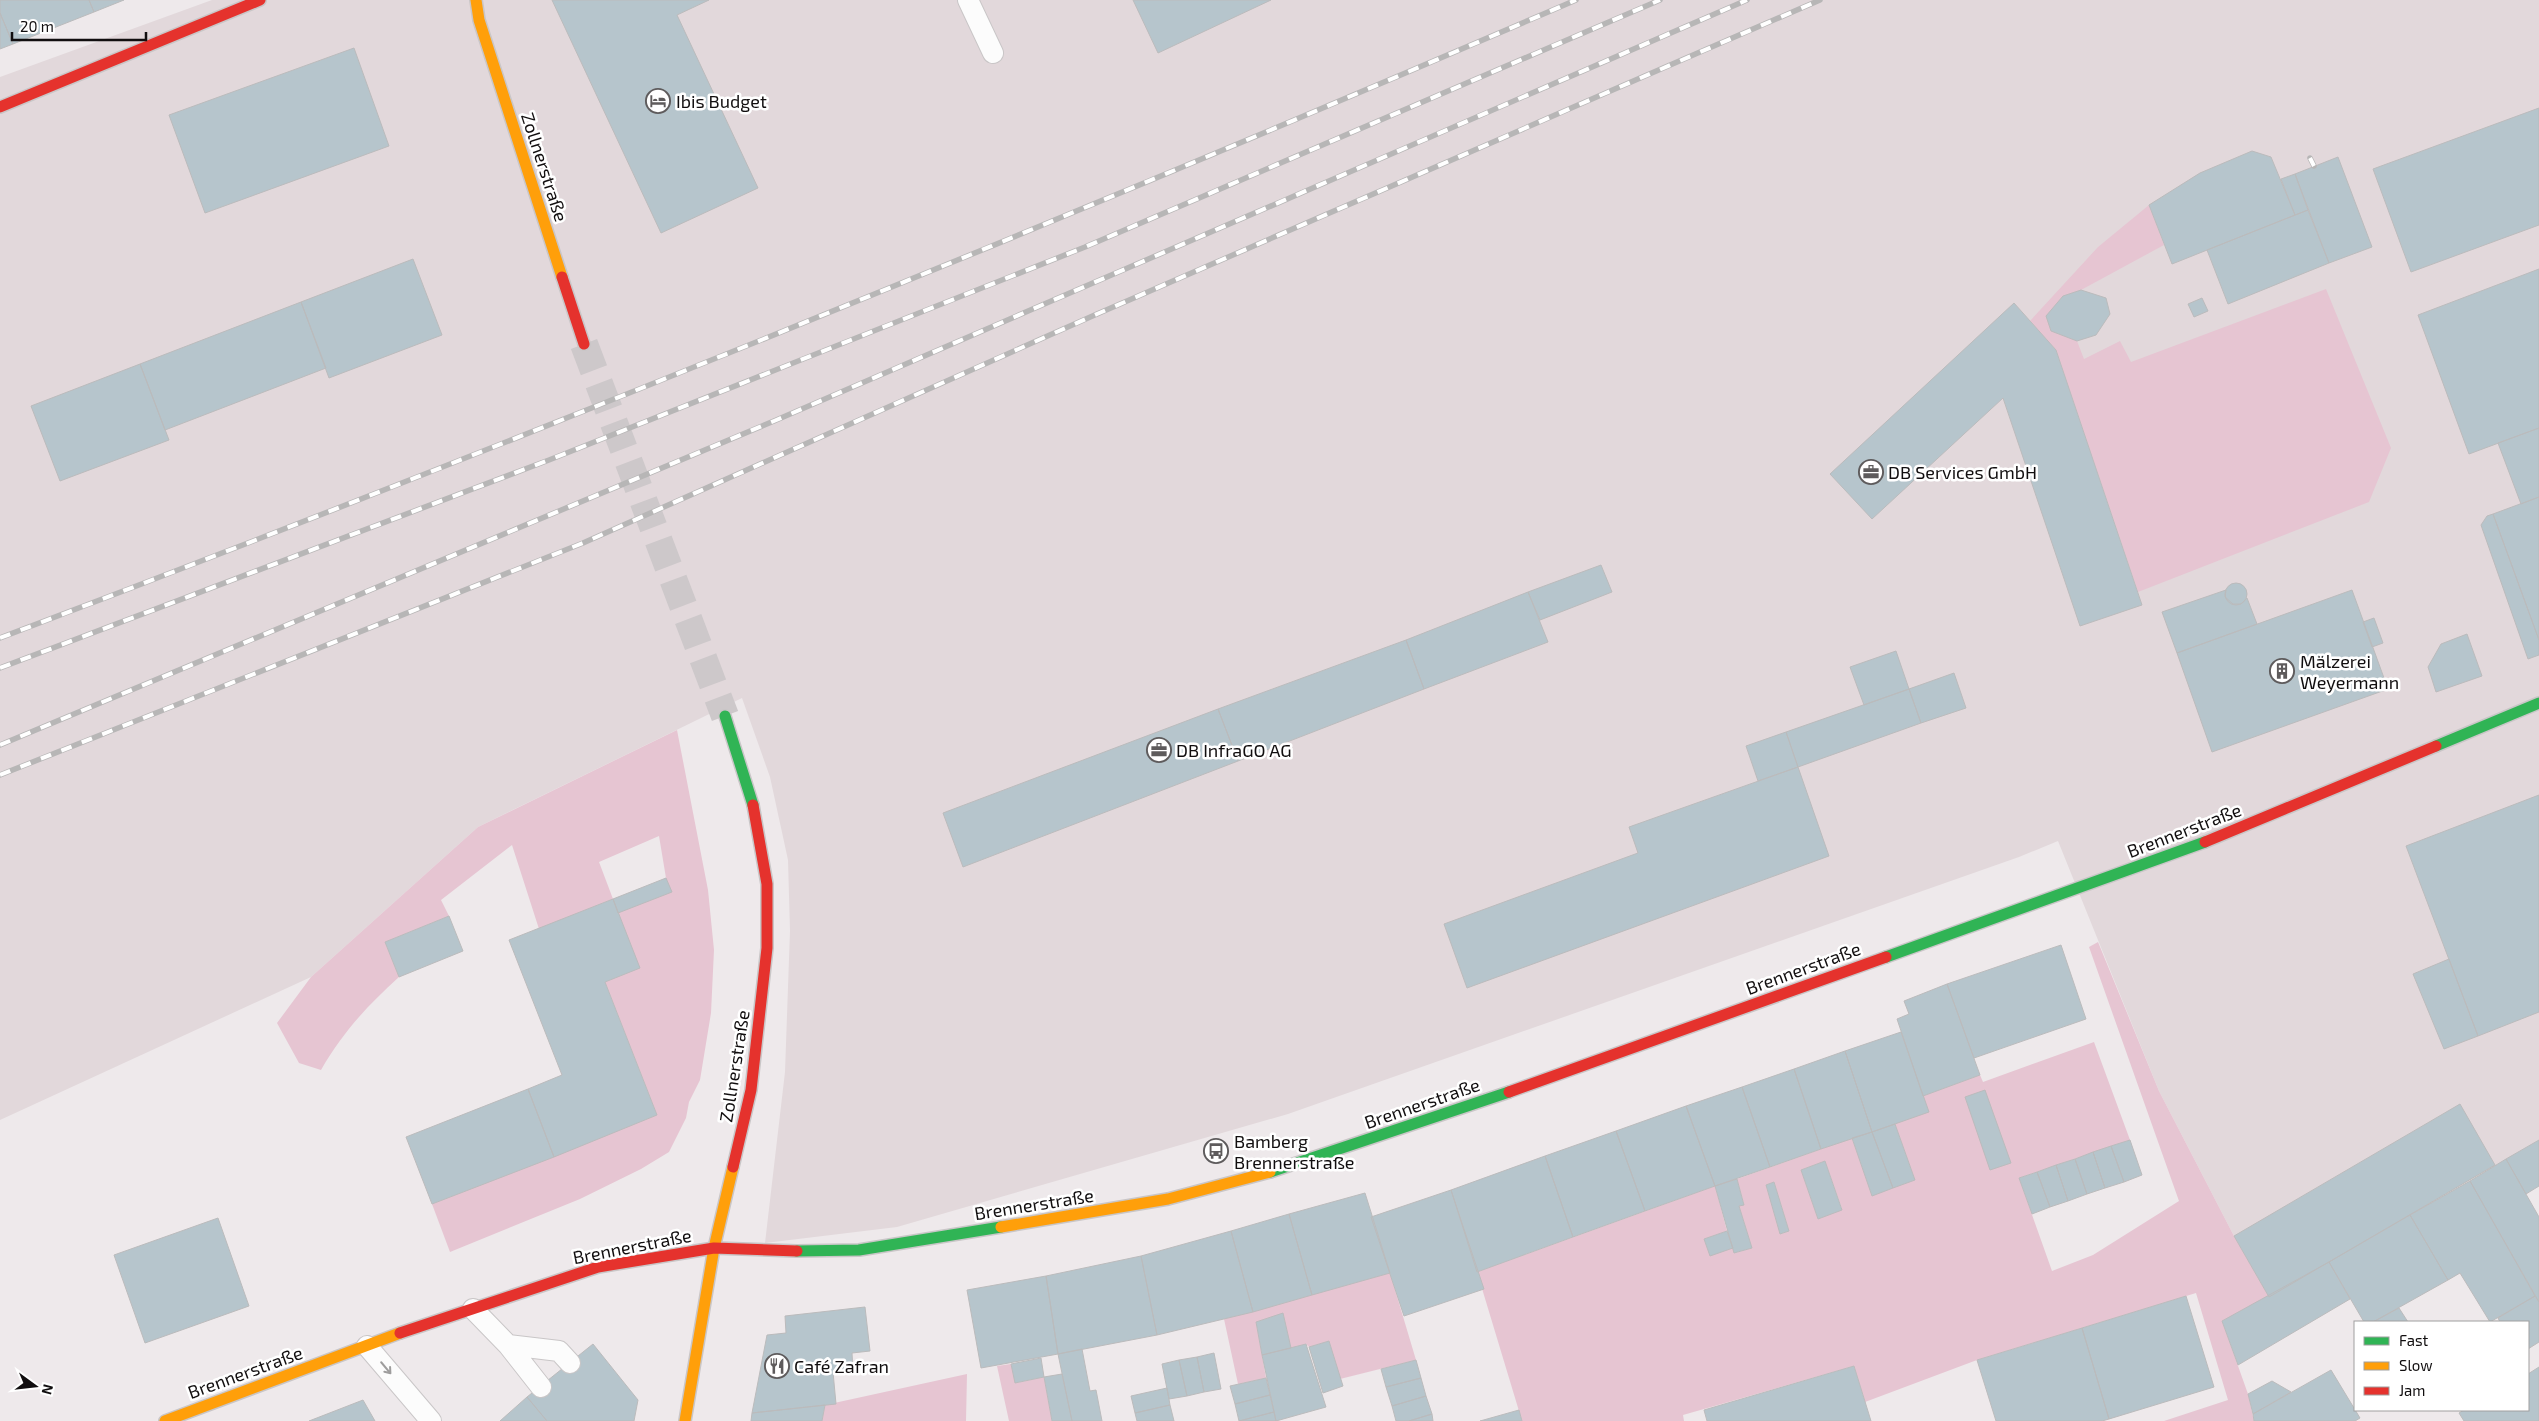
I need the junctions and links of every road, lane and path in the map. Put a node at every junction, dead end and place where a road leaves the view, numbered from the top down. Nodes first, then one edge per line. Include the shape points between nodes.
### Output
1 (260, 0) edge
2 (476, 0) edge
3 (968, 0) edge
4 (993, 53) dead end
5 (0, 107) edge
6 (584, 344) tunnel mouth
7 (2539, 703) edge
8 (725, 716) tunnel mouth
9 (714, 1248) junction
10 (473, 1309) junction
11 (508, 1345) junction
12 (367, 1346) junction
13 (570, 1363) dead end
14 (540, 1387) dead end
15 (165, 1421) edge
16 (430, 1421) edge
17 (685, 1421) edge

1 - 5 street
2 - 6 street, Zollnerstraße via 486,43
3 - 4 lane
7 - 9 street, Brennerstraße via 2221,836 1507,1092 1269,1172 1168,1199 859,1250
8 - 9 street, Zollnerstraße via 757,819 767,884 767,948 751,1090
9 - 10 street, Brennerstraße via 598,1267
9 - 17 street, Zollnerstraße
10 - 11 lane
10 - 12 street, Brennerstraße
11 - 13 lane via 559,1351
11 - 14 lane
12 - 15 street, Brennerstraße
12 -> 16 lane

